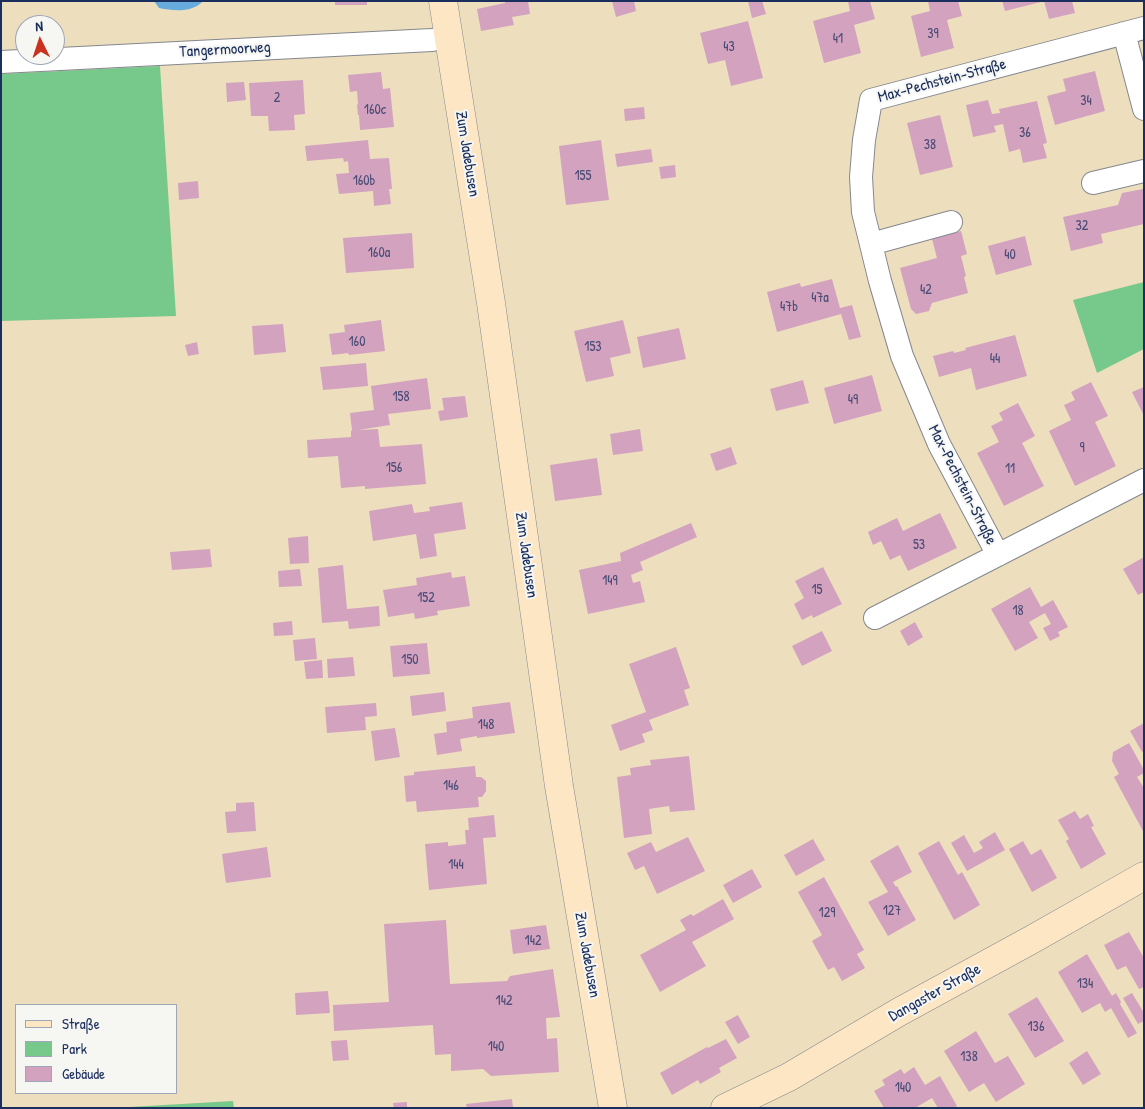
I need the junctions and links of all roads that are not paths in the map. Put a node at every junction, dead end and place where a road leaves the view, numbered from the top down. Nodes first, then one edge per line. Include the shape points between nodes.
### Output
1 (443, 1) edge
2 (1134, 30) edge
3 (448, 37) junction
4 (1, 62) edge
5 (1144, 109) edge
6 (1144, 171) edge
7 (1093, 183) dead end
8 (951, 222) dead end
9 (870, 244) junction
10 (1144, 480) edge
11 (998, 555) junction
12 (875, 618) dead end
13 (1144, 876) edge
14 (613, 1108) edge
15 (725, 1108) edge

1 - 3 street, Zum Jadebusen
2 - 5 street, Max-Pechstein-Straße
2 - 9 street, Max-Pechstein-Straße via 871,100 862,177 863,212
3 - 4 street, Tangermoorweg
3 - 14 street, Zum Jadebusen via 490,303 559,786
6 - 7 street
8 - 9 street
9 - 11 street, Max-Pechstein-Straße via 902,356 939,444
10 - 11 street
11 - 12 street
13 - 15 street, Dangaster Straße via 789,1077

